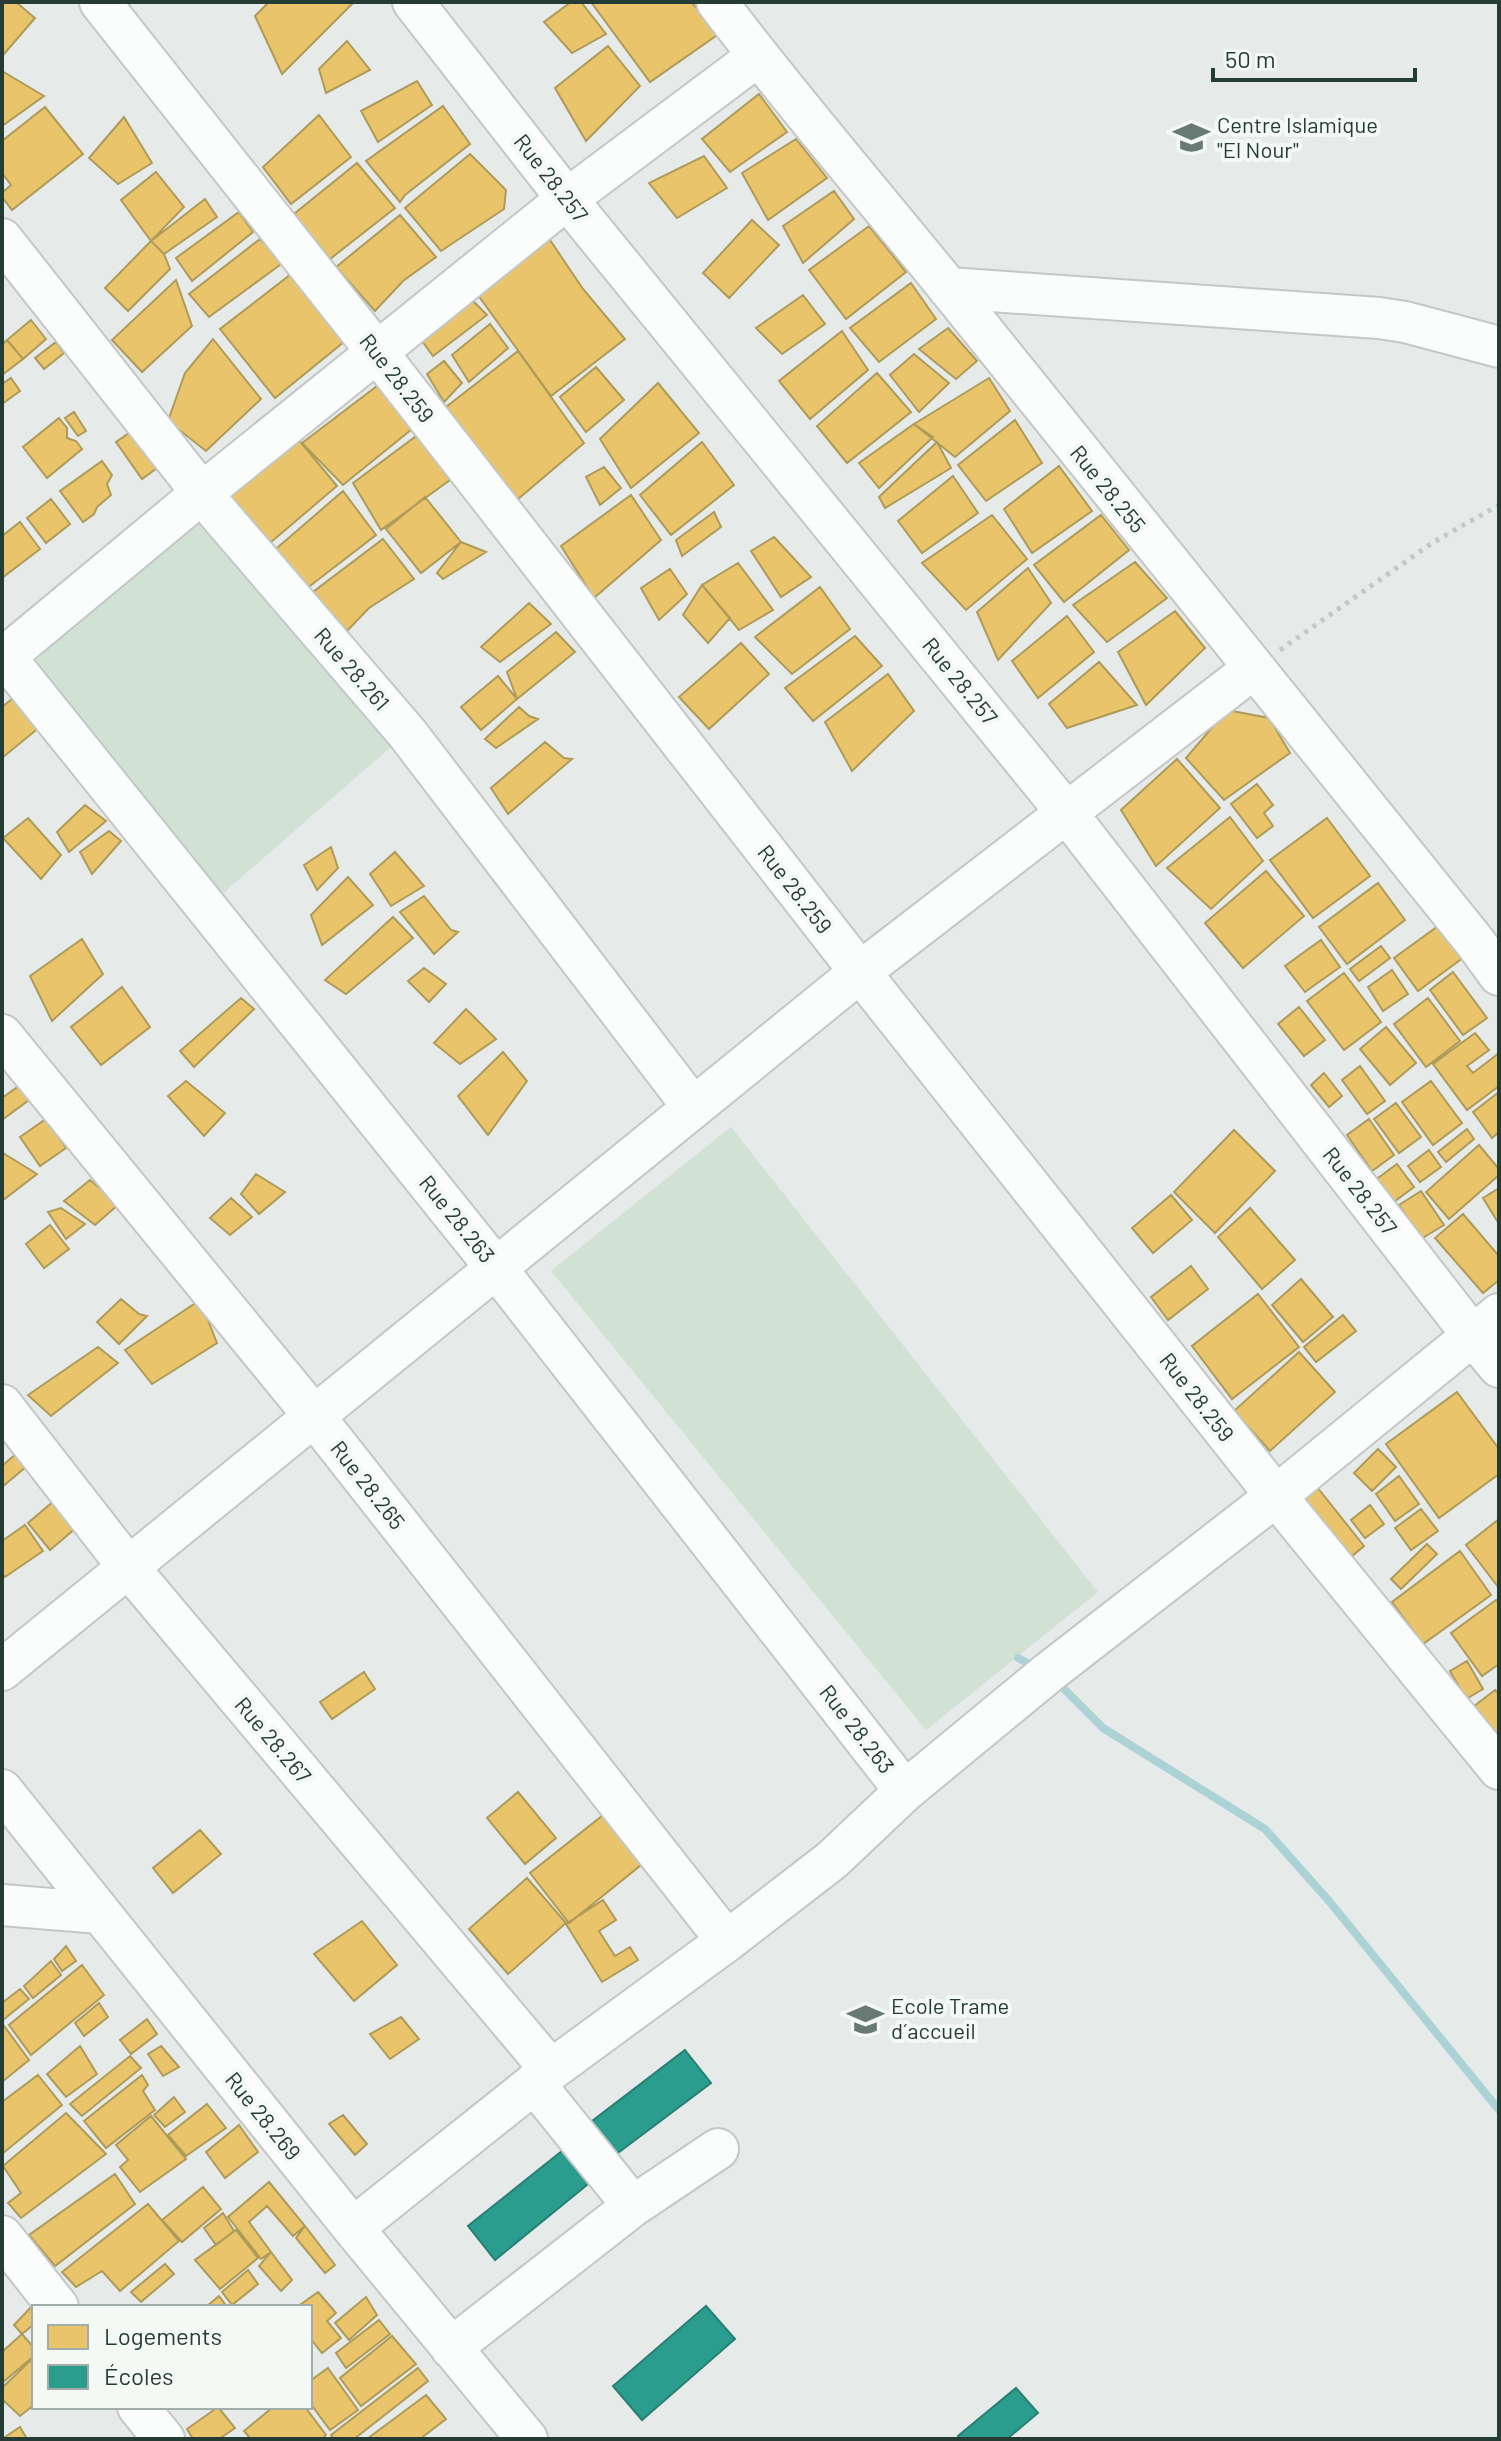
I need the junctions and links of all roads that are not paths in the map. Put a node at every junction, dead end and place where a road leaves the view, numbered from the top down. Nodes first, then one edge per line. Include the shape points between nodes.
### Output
1 (100, 2) edge
2 (413, 2) edge
3 (717, 2) edge
4 (758, 56) junction
5 (567, 199) junction
6 (2, 239) edge
7 (948, 288) junction
8 (1499, 347) edge
9 (377, 352) junction
10 (202, 493) junction
11 (3, 656) edge
12 (1253, 669) junction
13 (1066, 812) junction
14 (860, 972) junction
15 (1499, 975) edge
16 (2, 1035) edge
17 (693, 1107) junction
18 (496, 1268) junction
19 (1486, 1325) edge
20 (1499, 1367) edge
21 (2, 1405) edge
22 (314, 1416) junction
23 (1276, 1496) junction
24 (129, 1568) junction
25 (2, 1670) edge
26 (1499, 1769) edge
27 (2, 1790) edge
28 (905, 1791) junction
29 (2, 1905) edge
30 (100, 1913) junction
31 (727, 1941) junction
32 (542, 2076) junction
33 (718, 2149) dead end
34 (633, 2206) junction
35 (353, 2228) junction
36 (2, 2236) edge
37 (56, 2305) edge
38 (451, 2348) junction
39 (140, 2409) edge
40 (164, 2439) edge
41 (527, 2439) edge

1 - 9 street, Rue 28.259
2 - 5 street, Rue 28.257
3 - 4 street, Rue 28.255
4 - 5 street
4 - 7 street, Rue 28.255
5 - 9 street
5 - 13 street, Rue 28.257
6 - 10 street, Rue 28.261
7 - 8 street via 1379,318
7 - 12 street, Rue 28.255
9 - 10 street
9 - 14 street, Rue 28.259
10 - 11 street
10 - 17 street, Rue 28.261 via 407,733
11 - 18 street, Rue 28.263
12 - 13 street
12 - 15 street, Rue 28.255
13 - 14 street
13 - 19 street, Rue 28.257
14 - 17 street
14 - 23 street, Rue 28.259
16 - 22 street, Rue 28.265
17 - 18 street
18 - 22 street
18 - 28 street, Rue 28.263
19 - 20 street, Rue 28.257
19 - 23 street
21 - 24 street, Rue 28.267
22 - 24 street
22 - 31 street, Rue 28.265
23 - 26 street, Rue 28.259
23 - 28 street
24 - 25 street
24 - 32 street, Rue 28.267
27 - 30 street, Rue 28.269
28 - 31 street via 832,1860
29 - 30 street
30 - 35 street, Rue 28.269
31 - 32 street
32 - 34 street, Rue 28.267
32 - 35 street
33 - 34 street
34 - 38 street
35 - 38 street, Rue 28.269
36 - 37 street
38 - 41 street, Rue 28.269
39 - 40 street

